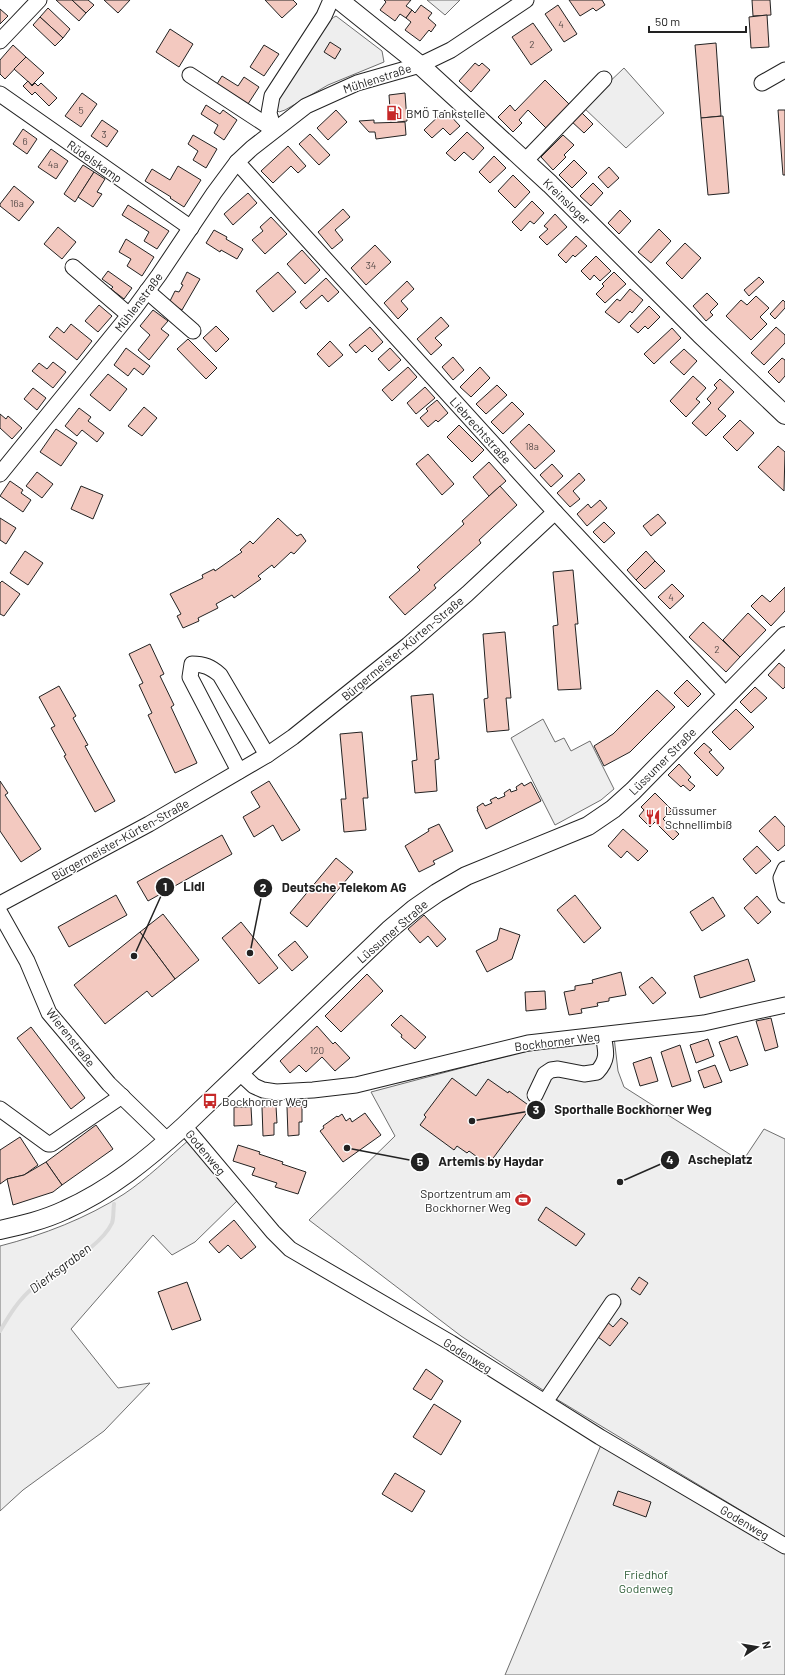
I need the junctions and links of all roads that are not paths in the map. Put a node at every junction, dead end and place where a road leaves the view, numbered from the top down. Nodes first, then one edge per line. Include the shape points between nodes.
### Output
1 (39, 0) edge
2 (331, 0) edge
3 (338, 0) edge
4 (526, 0) edge
5 (0, 41) edge
6 (420, 65) junction
7 (785, 70) edge
8 (190, 75) dead end
9 (604, 78) dead end
10 (762, 83) dead end
11 (0, 94) edge
12 (274, 130) junction
13 (525, 161) junction
14 (237, 162) junction
15 (191, 228) junction
16 (73, 267) dead end
17 (147, 291) junction
18 (129, 315) junction
19 (193, 331) dead end
20 (785, 415) edge
21 (0, 474) edge
22 (555, 512) junction
23 (785, 636) edge
24 (727, 696) junction
25 (267, 755) junction
26 (238, 771) junction
27 (785, 869) edge
28 (785, 895) edge
29 (0, 904) edge
30 (0, 913) edge
31 (785, 1005) edge
32 (602, 1035) junction
33 (240, 1073) junction
34 (535, 1095) dead end
35 (122, 1096) junction
36 (0, 1109) edge
37 (184, 1126) junction
38 (168, 1141) junction
39 (0, 1230) edge
40 (613, 1302) dead end
41 (545, 1402) junction
42 (785, 1546) edge

1 - 5 street
2 - 12 street via 324,16 272,96 269,113
3 - 6 main road, Kreinsloger
4 - 6 street, Mühlenstraße via 451,50
6 - 12 street, Mühlenstraße via 357,82 328,94 306,106
6 - 13 main road, Kreinsloger
7 - 10 street
8 - 12 street
9 - 13 street
11 - 15 street, Rüdelskamp
12 - 14 street, Mühlenstraße
13 - 20 main road, Kreinsloger
14 - 15 street, Mühlenstraße
14 - 22 street, Liebrechtstraße
15 - 17 street, Mühlenstraße
16 - 18 street
17 - 18 street, Mühlenstraße
17 - 19 street
18 - 21 street, Mühlenstraße
22 - 24 street, Liebrechtstraße
22 - 25 street, Bürgermeister-Kürten-Straße via 408,645
23 - 24 main road, Lüssumer Straße
24 - 33 main road, Lüssumer Straße via 633,791 601,818 564,837 466,876 414,909
25 - 26 street, Bürgermeister-Kürten-Straße
25 - 26 street via 220,675 211,667 192,664 190,677
26 - 29 street, Bürgermeister-Kürten-Straße via 149,824
27 - 28 street via 781,878
30 - 35 street, Wierenstraße via 27,961 49,1013
31 - 32 street, Bockhorner Weg via 704,1024
32 - 33 street, Bockhorner Weg via 528,1043 356,1085 313,1090 263,1090 254,1086
32 - 34 street via 606,1060 597,1072 584,1074 558,1068 551,1070 545,1074
33 - 37 main road, Lüssumer Straße
35 - 36 street via 51,1144
35 - 38 street, Wierenstraße
37 - 38 main road, Lüssumer Straße
37 - 41 street, Godenweg via 290,1249 451,1343
38 - 39 main road, Lüssumer Straße via 124,1177 64,1211
40 - 41 street
41 - 42 street, Godenweg via 600,1438

